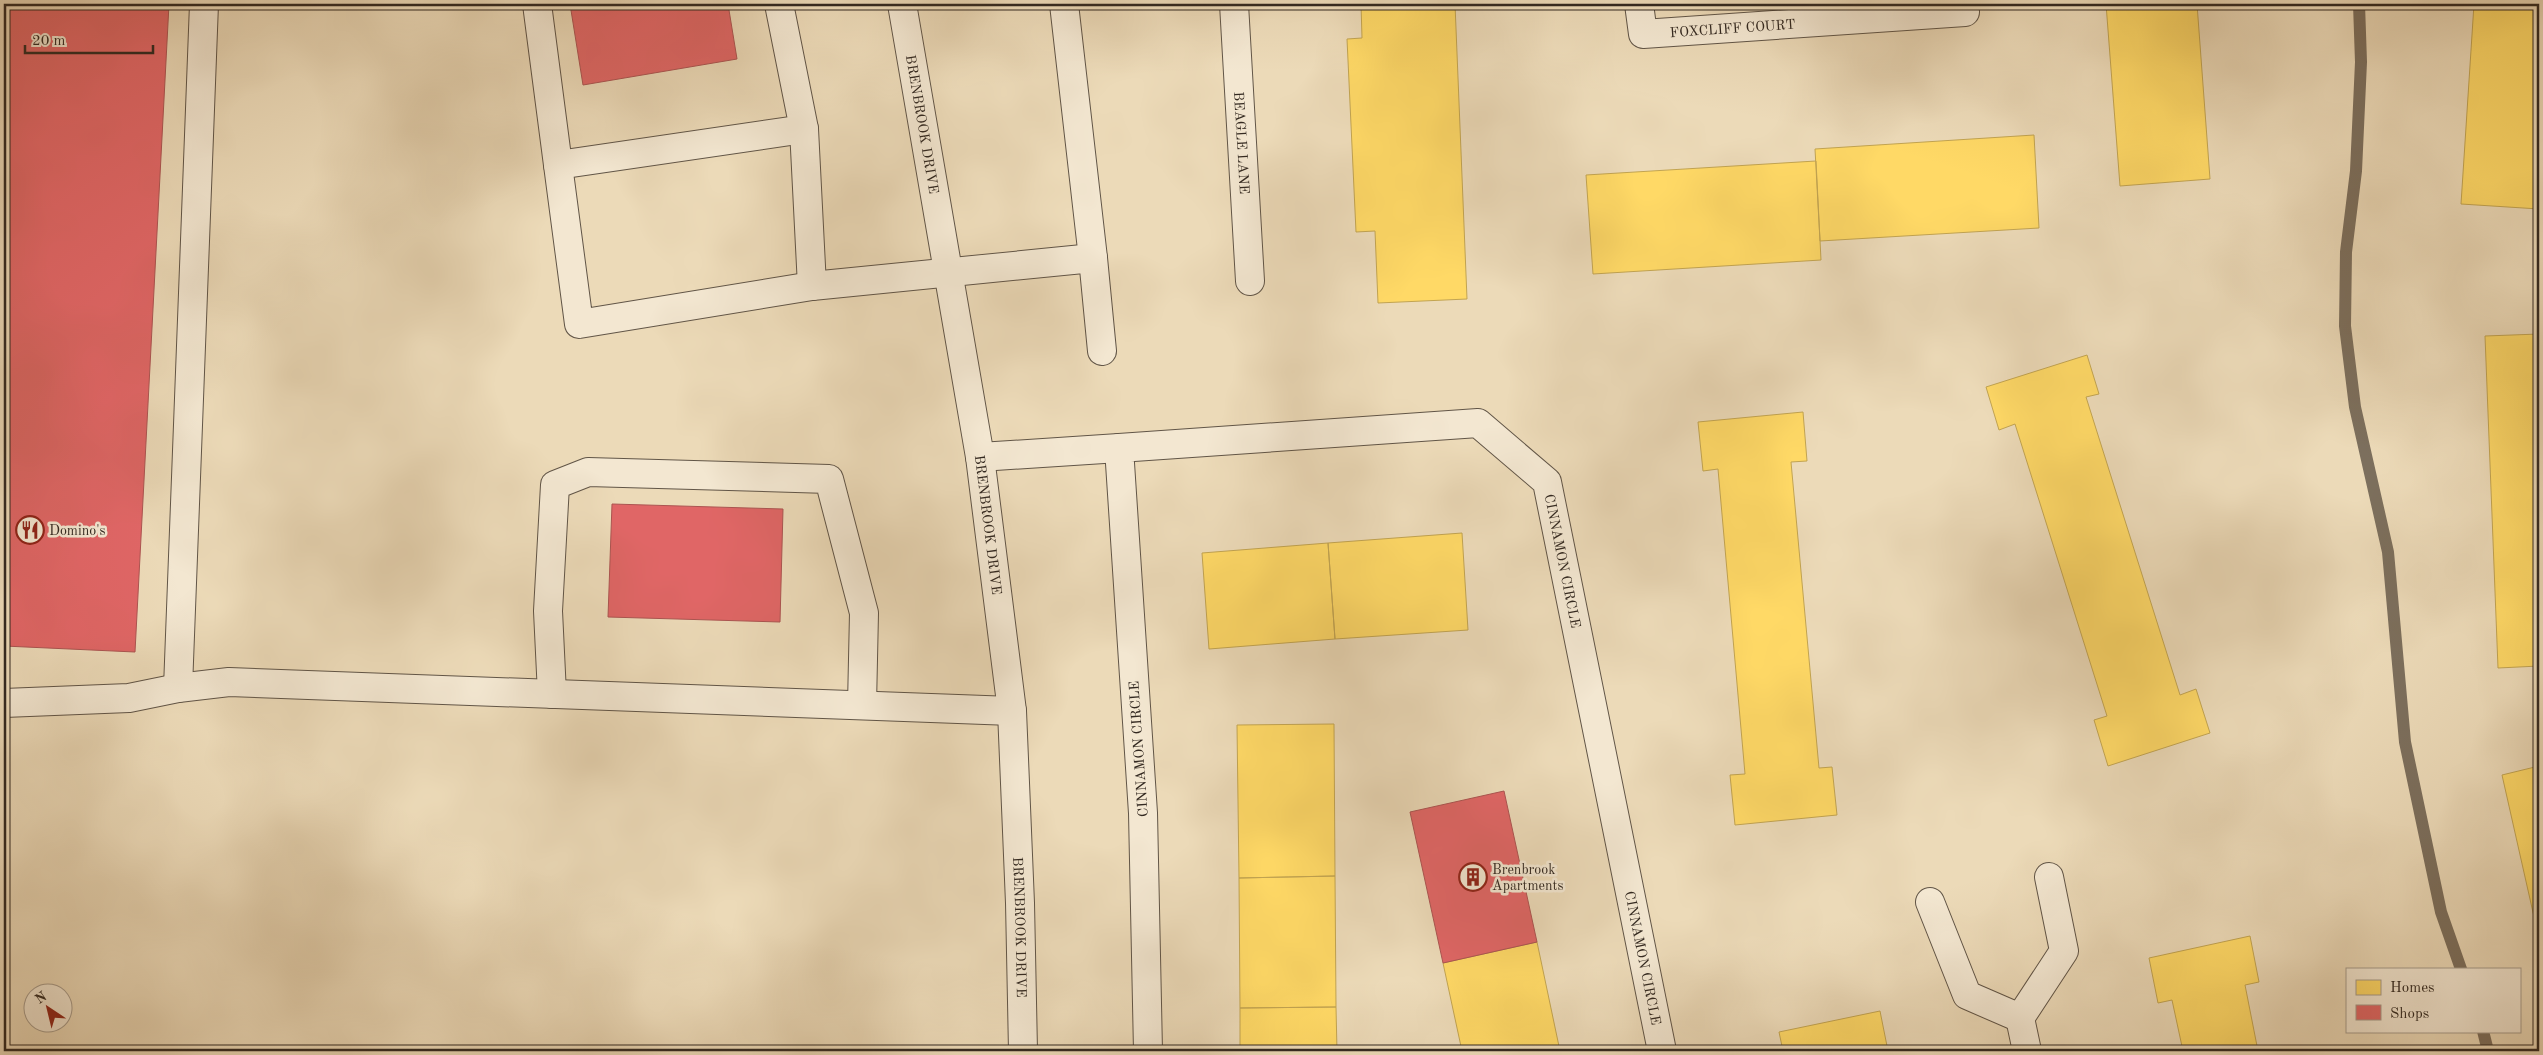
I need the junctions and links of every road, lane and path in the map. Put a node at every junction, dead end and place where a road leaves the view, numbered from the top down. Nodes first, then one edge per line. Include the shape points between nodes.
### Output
1 (204, 4) edge
2 (537, 4) edge
3 (779, 4) edge
4 (902, 4) edge
5 (1064, 4) edge
6 (1234, 4) edge
7 (1639, 4) edge
8 (1964, 4) edge
9 (804, 129) junction
10 (558, 165) junction
11 (1093, 258) junction
12 (948, 271) junction
13 (1250, 281) dead end
14 (812, 286) junction
15 (1102, 351) dead end
16 (1119, 448) junction
17 (980, 457) junction
18 (178, 688) junction
19 (552, 694) junction
20 (4, 703) edge
21 (862, 705) junction
22 (1012, 711) junction
23 (2049, 877) dead end
24 (1930, 902) dead end
25 (2020, 1018) junction
26 (1023, 1051) edge
27 (1148, 1051) edge
28 (1662, 1051) edge
29 (2027, 1051) edge

1 - 18 street
2 - 10 street
3 - 9 street
4 - 12 street, BRENBROOK DRIVE
5 - 11 street
6 - 13 street, BEAGLE LANE
7 - 8 street, FOXCLIFF COURT via 1643,34 1965,12
9 - 10 street
9 - 14 street
10 - 14 street via 579,324
11 - 12 street
11 - 15 street
12 - 14 street
12 - 17 street, BRENBROOK DRIVE
16 - 17 street, CINNAMON CIRCLE
16 - 27 street, CINNAMON CIRCLE via 1143,813
16 - 28 street, CINNAMON CIRCLE via 1478,423 1547,482
17 - 22 street, BRENBROOK DRIVE
18 - 19 street via 229,682
18 - 20 street via 130,698
19 - 21 street
19 - 21 street via 548,611 555,485 588,472 829,479 864,613
21 - 22 street
22 - 26 street, BRENBROOK DRIVE
23 - 25 street via 2064,951
24 - 25 street via 1967,995
25 - 29 street

